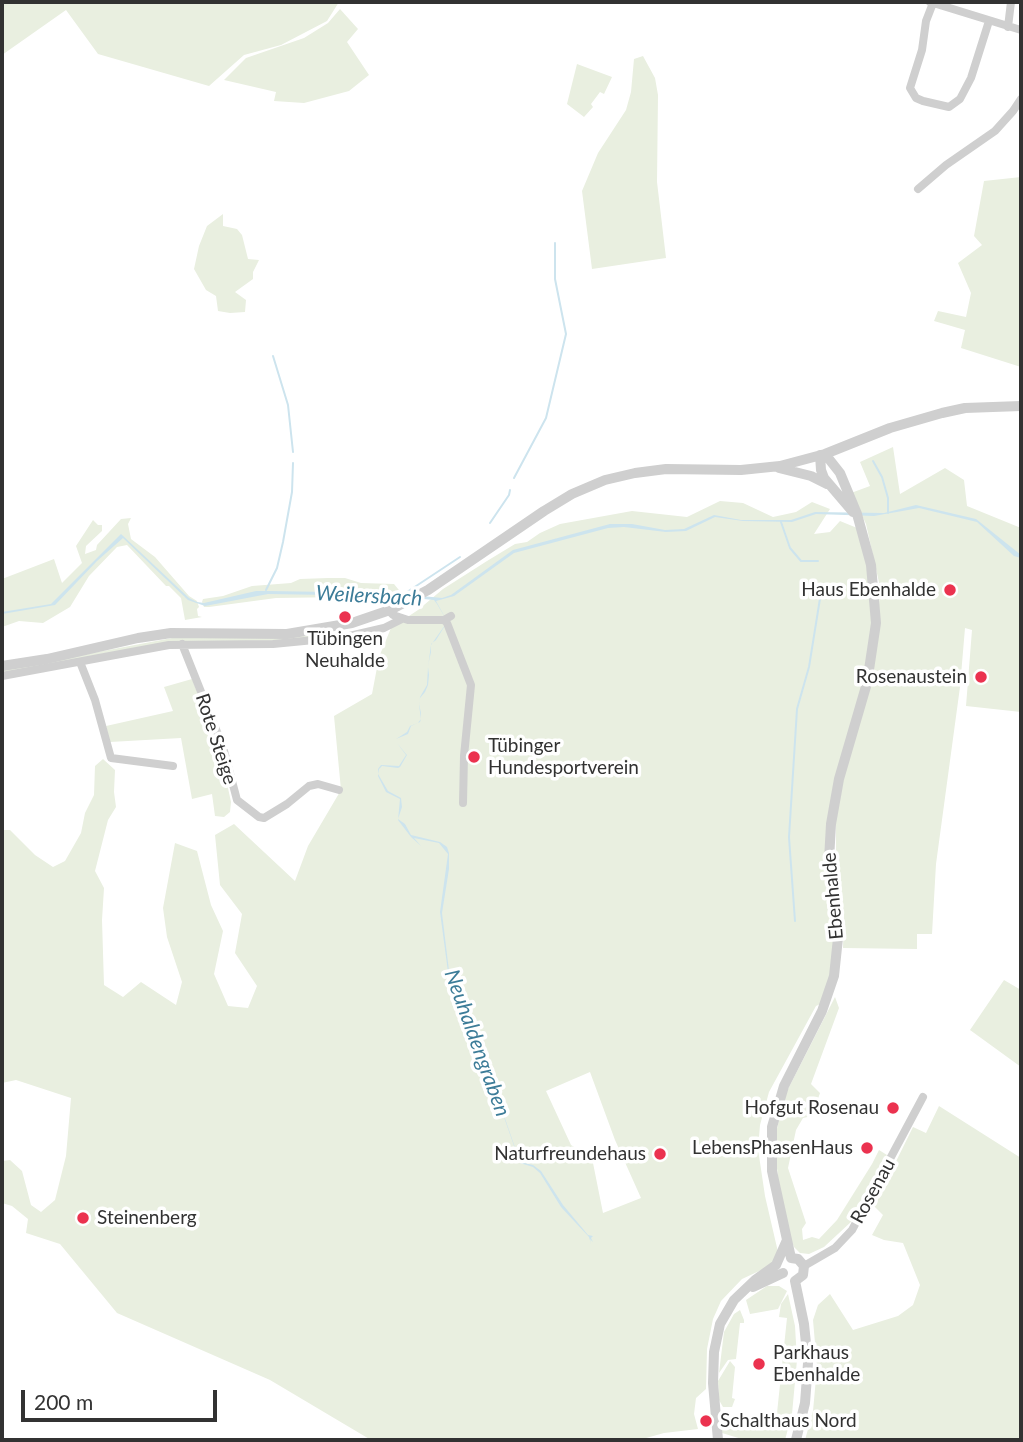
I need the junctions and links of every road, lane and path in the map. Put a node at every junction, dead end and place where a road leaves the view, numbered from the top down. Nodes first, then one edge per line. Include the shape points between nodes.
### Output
1 (931, 2) edge
2 (1011, 2) edge
3 (949, 5) edge
4 (989, 21) junction
5 (1008, 27) junction
6 (1021, 30) edge
7 (1021, 99) edge
8 (918, 189) dead end
9 (1021, 405) edge
10 (845, 446) junction
11 (822, 454) junction
12 (771, 467) junction
13 (840, 473) junction
14 (829, 485) junction
15 (860, 525) junction
16 (391, 610) junction
17 (402, 619) junction
18 (182, 644) junction
19 (80, 662) junction
20 (2, 666) edge
21 (2, 677) edge
22 (173, 766) dead end
23 (339, 790) dead end
24 (463, 803) dead end
25 (923, 1097) dead end
26 (787, 1239) junction
27 (791, 1258) junction
28 (804, 1266) junction
29 (783, 1273) junction
30 (795, 1280) junction
31 (746, 1291) junction
32 (718, 1440) edge
33 (796, 1440) edge

1 - 3 street
1 - 4 street via 910,89 923,101 949,107 960,100
2 - 5 street
3 - 4 street
4 - 5 street
5 - 6 street
7 - 8 street via 995,131
9 - 10 street via 949,411
10 - 11 street
10 - 13 street
11 - 12 street
11 - 13 street, Ebenhalde
11 - 14 street, Ebenhalde via 821,470
12 - 14 street via 799,472
12 - 16 street via 666,469 605,480 550,507
13 - 15 street, Ebenhalde
14 - 15 street, Ebenhalde
15 - 26 street, Ebenhalde via 873,576 875,637 831,824 829,860 838,938 834,976 822,1011 788,1076 772,1127 772,1171
16 - 17 street
16 - 20 street via 323,630 171,633
17 - 18 street via 355,636 302,643
17 - 24 street via 448,618 471,685
18 - 19 street
18 - 23 street, Rote Steige via 223,747 237,800 264,818 310,786
19 - 21 street
19 - 22 street via 111,758
25 - 28 street, Rosenau via 852,1230 835,1248
26 - 27 street, Ebenhalde
26 - 31 street via 776,1265
27 - 28 street
27 - 29 street
28 - 30 street via 803,1275
29 - 30 street
29 - 31 street
30 - 33 street via 808,1363
31 - 32 street via 727,1311 716,1337 713,1383

